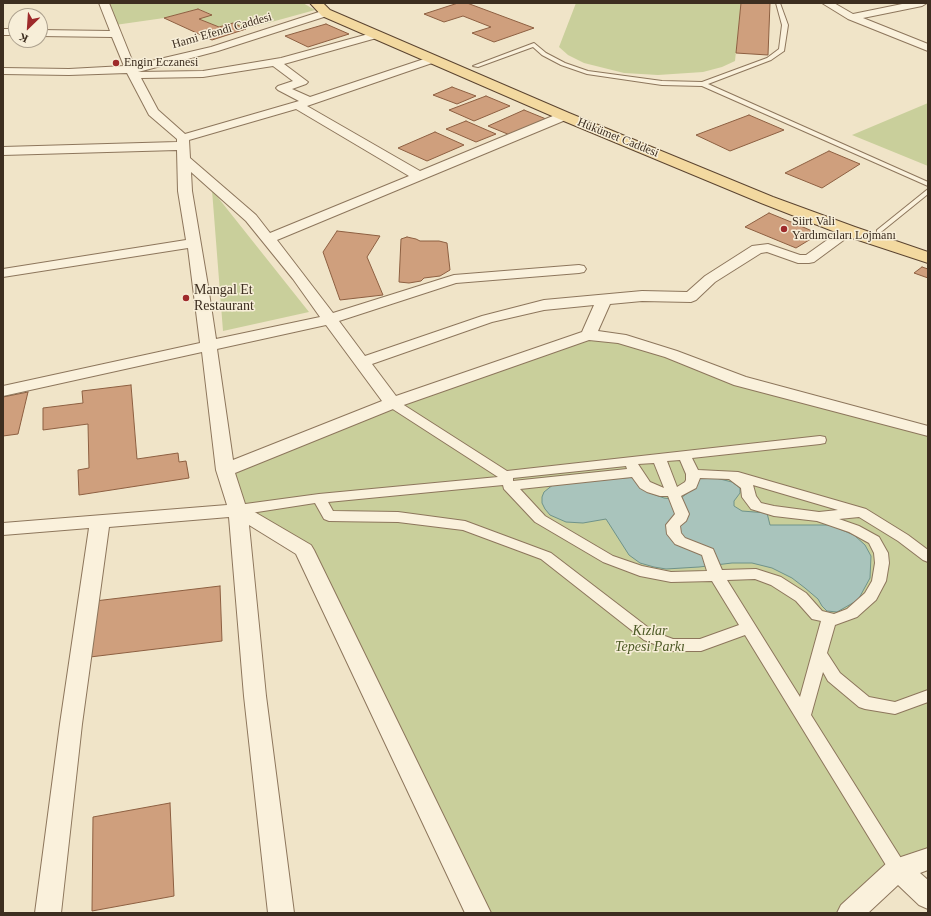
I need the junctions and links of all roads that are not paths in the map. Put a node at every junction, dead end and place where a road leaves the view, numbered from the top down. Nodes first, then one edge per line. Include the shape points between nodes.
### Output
1 (104, 3) edge
2 (778, 3) edge
3 (827, 3) edge
4 (922, 3) edge
5 (325, 6) edge
6 (852, 17) junction
7 (48, 32) edge
8 (117, 34) junction
9 (376, 35) junction
10 (928, 48) edge
11 (434, 59) junction
12 (275, 62) junction
13 (476, 66) junction
14 (3, 71) edge
15 (133, 72) junction
16 (703, 84) junction
17 (303, 103) junction
18 (564, 116) junction
19 (183, 148) junction
20 (4, 153) edge
21 (420, 177) junction
22 (928, 184) edge
23 (928, 191) edge
24 (849, 231) junction
25 (879, 231) junction
26 (268, 239) junction
27 (194, 243) junction
28 (928, 248) edge
29 (928, 258) edge
30 (579, 269) dead end
31 (3, 273) edge
32 (604, 300) junction
33 (330, 319) junction
34 (588, 335) junction
35 (210, 345) junction
36 (362, 362) junction
37 (3, 391) edge
38 (392, 403) junction
39 (928, 432) edge
40 (820, 440) dead end
41 (684, 455) junction
42 (659, 458) junction
43 (633, 466) junction
44 (225, 470) junction
45 (693, 474) junction
46 (732, 475) junction
47 (507, 480) junction
48 (674, 492) junction
49 (319, 498) junction
50 (238, 510) junction
51 (861, 512) junction
52 (819, 517) junction
53 (100, 520) junction
54 (3, 529) edge
55 (928, 556) edge
56 (716, 575) junction
57 (829, 618) junction
58 (748, 628) junction
59 (820, 654) junction
60 (928, 696) edge
61 (803, 716) junction
62 (928, 859) edge
63 (898, 869) junction
64 (928, 897) edge
65 (48, 913) edge
66 (281, 913) edge
67 (478, 913) edge
68 (850, 913) edge

1 - 8 street
2 - 16 lane via 785,25 782,50 769,59
3 - 6 street
4 - 6 street
5 - 9 main road, Hükümet Caddesi
5 - 13 main road via 339,8
5 - 15 street, Hami Efendi Caddesi via 214,49
6 - 10 street
7 - 8 street
8 - 15 street
9 - 11 main road, Hükümet Caddesi
9 - 12 street
11 - 17 street
11 - 18 main road, Hükümet Caddesi
12 - 15 street via 203,74
12 - 17 street via 302,82 282,88
13 - 16 lane via 534,45 544,54 563,64 587,72 662,83
13 - 25 main road via 777,194
14 - 15 street, Hami Efendi Caddesi
15 - 19 street via 152,112
16 - 22 lane
17 - 19 street
17 - 21 street
18 - 21 street
18 - 24 main road, Hükümet Caddesi
19 - 20 street
19 - 26 street
19 - 27 street via 185,191
21 - 26 street
23 - 25 lane
24 - 29 main road, Hükümet Caddesi
24 - 32 street via 809,259 798,259 768,248 758,249 710,279 691,297 642,296
25 - 28 main road
26 - 33 street
27 - 31 street
27 - 35 street
30 - 33 street via 454,279
32 - 34 street
32 - 36 street via 544,305 487,319
33 - 35 street
33 - 36 street
34 - 38 street
34 - 39 street via 620,338 671,354 740,381
35 - 37 street
35 - 44 street
36 - 38 street
38 - 44 street
38 - 47 street
40 - 41 street
41 - 42 street
41 - 45 street
42 - 43 street
42 - 48 street
43 - 47 street
43 - 48 street via 645,485 660,492
44 - 50 street
45 - 46 street
45 - 48 street via 691,485
46 - 51 street
46 - 52 street via 748,486 749,497 756,506
47 - 49 street
47 - 56 street via 540,519 608,559 640,571 671,576
48 - 56 street via 682,514 673,526 674,534 680,541 708,552
49 - 50 street
49 - 58 street via 329,516 398,517 465,526 546,556 649,636 672,645 702,645
50 - 53 street
50 - 66 street via 255,696
50 - 67 street via 304,550
51 - 52 street
51 - 55 street
52 - 57 street via 854,529 874,540 881,553 882,563 879,581 871,596 852,613 834,620
53 - 54 street
53 - 65 street
56 - 57 street via 756,574 776,581 801,597 817,615
56 - 58 street
57 - 59 street
58 - 61 street
59 - 60 street via 834,677 865,703 895,708
59 - 61 street
61 - 63 street
62 - 63 street
63 - 64 street
63 - 68 street

